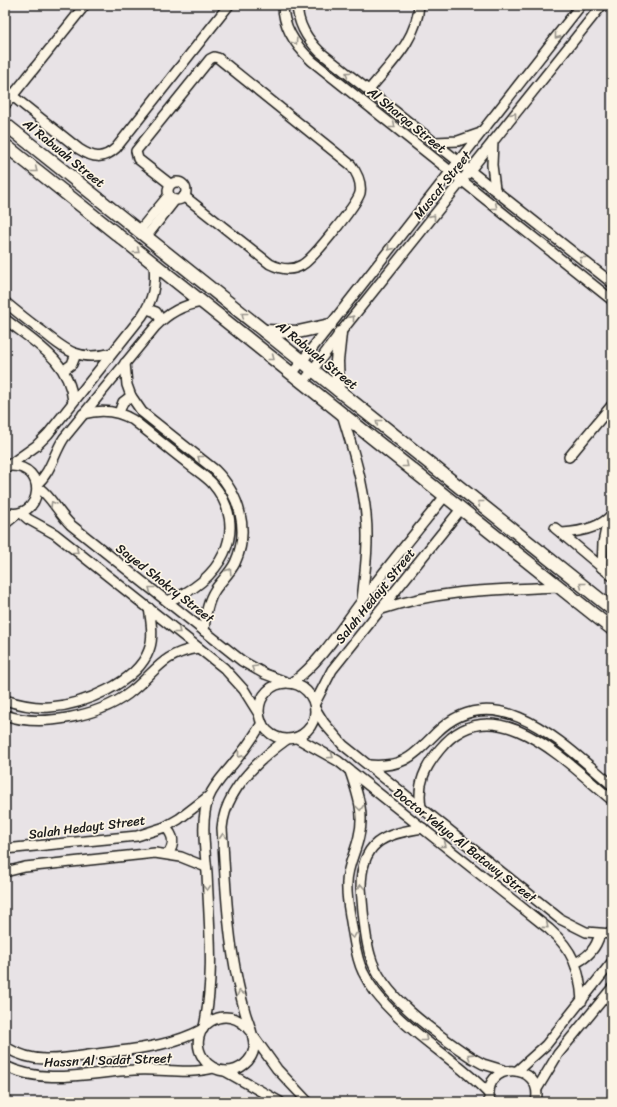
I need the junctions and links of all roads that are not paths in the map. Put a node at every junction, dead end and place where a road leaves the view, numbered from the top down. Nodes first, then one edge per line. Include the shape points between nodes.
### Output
1 (85, 5) edge
2 (229, 5) edge
3 (283, 5) edge
4 (296, 5) edge
5 (419, 5) edge
6 (581, 5) edge
7 (602, 5) edge
8 (5, 90) edge
9 (369, 90) junction
10 (12, 96) junction
11 (5, 105) edge
12 (5, 124) edge
13 (480, 133) junction
14 (493, 141) junction
15 (435, 142) junction
16 (5, 145) edge
17 (458, 160) junction
18 (470, 170) junction
19 (450, 171) junction
20 (462, 181) junction
21 (170, 184) junction
22 (495, 189) junction
23 (176, 197) junction
24 (142, 234) junction
25 (154, 265) junction
26 (612, 283) edge
27 (612, 300) edge
28 (5, 302) edge
29 (202, 302) junction
30 (147, 309) junction
31 (5, 319) edge
32 (161, 320) junction
33 (330, 325) junction
34 (264, 331) junction
35 (340, 333) junction
36 (112, 353) junction
37 (76, 354) junction
38 (302, 361) junction
39 (125, 363) junction
40 (64, 370) junction
41 (313, 370) junction
42 (292, 374) junction
43 (303, 383) junction
44 (338, 390) junction
45 (131, 396) junction
46 (73, 402) junction
47 (612, 405) edge
48 (119, 413) junction
49 (83, 414) junction
50 (342, 414) junction
51 (569, 457) dead end
52 (6, 466) edge
53 (37, 485) junction
54 (445, 496) junction
55 (461, 509) junction
56 (5, 512) edge
57 (19, 513) junction
58 (610, 516) edge
59 (5, 524) edge
60 (602, 568) junction
61 (612, 576) edge
62 (204, 582) junction
63 (559, 588) junction
64 (214, 591) junction
65 (362, 600) junction
66 (167, 601) junction
67 (149, 608) junction
68 (382, 609) junction
69 (612, 609) edge
70 (610, 624) edge
71 (204, 631) junction
72 (198, 648) junction
73 (149, 650) junction
74 (163, 661) junction
75 (291, 683) junction
76 (5, 700) edge
77 (315, 707) junction
78 (5, 715) edge
79 (260, 719) junction
80 (297, 738) junction
81 (286, 740) junction
82 (412, 757) junction
83 (368, 765) junction
84 (425, 768) junction
85 (350, 771) junction
86 (612, 785) edge
87 (209, 796) junction
88 (612, 800) edge
89 (421, 807) junction
90 (165, 827) junction
91 (423, 828) junction
92 (356, 847) junction
93 (5, 849) edge
94 (369, 851) junction
95 (168, 854) junction
96 (206, 867) junction
97 (5, 872) edge
98 (600, 934) junction
99 (612, 934) edge
100 (612, 962) edge
101 (575, 963) junction
102 (612, 988) edge
103 (582, 1001) junction
104 (204, 1028) junction
105 (251, 1033) junction
106 (5, 1047) edge
107 (5, 1066) edge
108 (214, 1068) junction
109 (517, 1070) junction
110 (225, 1071) junction
111 (506, 1071) junction
112 (537, 1089) junction
113 (488, 1098) edge
114 (280, 1102) edge
115 (308, 1102) edge
116 (537, 1102) edge

1 - 10 street
2 - 10 street via 109,155 99,157 79,150
3 -> 19 street, Al Sharqa Street via 286,24 301,50
9 -> 4 street, Al Sharqa Street via 310,42 302,28
5 - 9 street via 411,36
6 -> 13 street, Muscat Street
14 -> 7 street, Muscat Street
8 - 10 street
9 - 15 street, Al Sharqa Street
10 - 11 street
12 - 24 street, Al Rabwah Street
13 - 15 street via 458,141
13 - 17 street, Muscat Street
14 - 18 street, Muscat Street
14 - 22 street
15 - 17 street, Al Sharqa Street
16 -> 25 street
17 - 18 street, Al Sharqa Street
17 - 19 street, Muscat Street
18 - 20 street, Muscat Street
18 - 22 street, Al Sharqa Street
19 - 20 street, Al Sharqa Street
19 -> 33 street, Muscat Street
20 -> 27 street, Al Sharqa Street
35 -> 20 street, Muscat Street
21 - 23 street via 168,189
21 - 23 street via 183,184 186,190
21 - 23 street via 138,159 136,151 214,57 350,165 358,175 360,187 356,202 311,259 297,267 286,269 270,264
26 -> 22 street, Al Sharqa Street
23 - 24 street
34 -> 24 street, Al Rabwah Street
25 - 29 street
25 - 30 street via 154,288
28 - 37 street via 61,347
29 - 32 street via 180,308
29 -> 42 street
30 - 32 street via 156,312
30 - 36 street
31 - 40 street via 53,357
32 - 39 street
33 - 34 street via 298,332
33 - 38 street, Muscat Street
34 - 38 street, Al Rabwah Street
35 - 41 street, Muscat Street
35 - 44 street via 337,361
36 - 37 street via 101,356
36 - 46 street
37 - 40 street via 72,364
38 - 41 street, Al Rabwah Street
38 - 42 street, Muscat Street
39 - 45 street via 126,380
39 - 49 street
40 - 46 street via 72,390
41 - 43 street, Muscat Street
41 - 44 street, Al Rabwah Street
42 - 43 street
43 - 50 street
69 -> 44 street, Al Rabwah Street
45 - 48 street via 123,402
64 -> 45 street via 234,563 240,549 242,521 234,493 215,470 142,412
46 - 52 street via 48,434 31,450
47 - 51 street
48 - 49 street via 101,411
48 - 62 street via 133,420 211,482 225,505 228,518 227,545 216,569
49 - 53 street via 62,442 48,471
50 -> 54 street
50 - 65 street via 359,474 366,516
52 - 53 street, Sayed Shokry Street via 23,467 34,477
53 - 57 street via 37,494 32,505
66 -> 53 street, Sayed Shokry Street via 70,525
54 - 55 street
54 - 65 street, Salah Hedayt Street
55 - 63 street
55 - 68 street, Salah Hedayt Street
56 - 57 street
57 - 59 street
57 -> 67 street via 54,534
58 - 60 street via 603,543
58 - 60 street via 586,529 558,531
60 - 61 street
62 - 64 street via 207,589
62 - 66 street
63 - 68 street via 442,594
63 - 70 street
64 - 71 street via 207,610
65 - 75 street, Salah Hedayt Street via 314,664
66 - 71 street, Sayed Shokry Street
67 -> 72 street
67 - 73 street
68 - 77 street, Salah Hedayt Street via 332,670
75 -> 71 street, Sayed Shokry Street via 253,668
72 - 74 street via 174,654
72 - 79 street via 235,678
73 - 74 street
73 - 76 street via 142,662 122,682 97,694 51,707 34,707
74 - 78 street via 128,694 104,707 67,718 41,722
75 - 77 street via 306,690
75 - 79 street via 277,685 267,692 262,698
77 - 80 street via 313,724
77 - 83 street, Doctor Yehya Al Batawy Street via 343,745
79 - 81 street via 271,734
79 -> 87 street via 251,741
80 - 81 street
80 -> 85 street, Doctor Yehya Al Batawy Street via 325,752
105 -> 81 street via 240,994 230,937 223,818 236,789 268,753
82 - 83 street via 391,765
82 - 84 street
82 - 86 street via 453,719 474,711 498,712 521,718 543,728
83 - 89 street, Doctor Yehya Al Batawy Street
84 - 88 street via 454,734 475,725 497,725 535,738
84 - 89 street via 420,787
85 - 91 street, Doctor Yehya Al Batawy Street
85 -> 92 street via 361,811
87 - 90 street, Salah Hedayt Street
87 - 96 street via 205,820
89 - 98 street, Doctor Yehya Al Batawy Street via 560,919 579,929
90 - 93 street, Salah Hedayt Street via 137,836
90 - 95 street via 172,837
91 - 94 street via 394,833 376,843
91 -> 101 street, Doctor Yehya Al Batawy Street via 549,929 569,950
92 - 94 street
92 -> 113 street via 348,870 346,893 356,954 371,986 393,1013 464,1070
111 -> 94 street via 483,1064 462,1051 404,1006 382,982 369,954 360,888
95 - 96 street
95 - 97 street via 141,854 25,867
96 -> 104 street via 212,966
98 - 99 street, Doctor Yehya Al Batawy Street
98 - 101 street via 589,955
100 - 103 street
101 - 103 street, Doctor Yehya Al Batawy Street via 581,982
102 - 112 street via 558,1054
103 - 109 street via 542,1050
104 - 105 street via 216,1018 224,1016 240,1019
104 - 106 street, Hassn Al Sadat Street via 191,1036 162,1044 62,1059 44,1060
104 - 108 street via 200,1036 200,1051 207,1064
105 - 110 street via 254,1048 248,1060 238,1069
105 - 115 street via 277,1069
107 - 108 street, Hassn Al Sadat Street via 27,1074 51,1077 134,1070 198,1071
108 - 110 street
109 - 111 street
109 - 112 street via 533,1080
110 - 114 street
111 - 113 street via 493,1079
112 - 116 street

